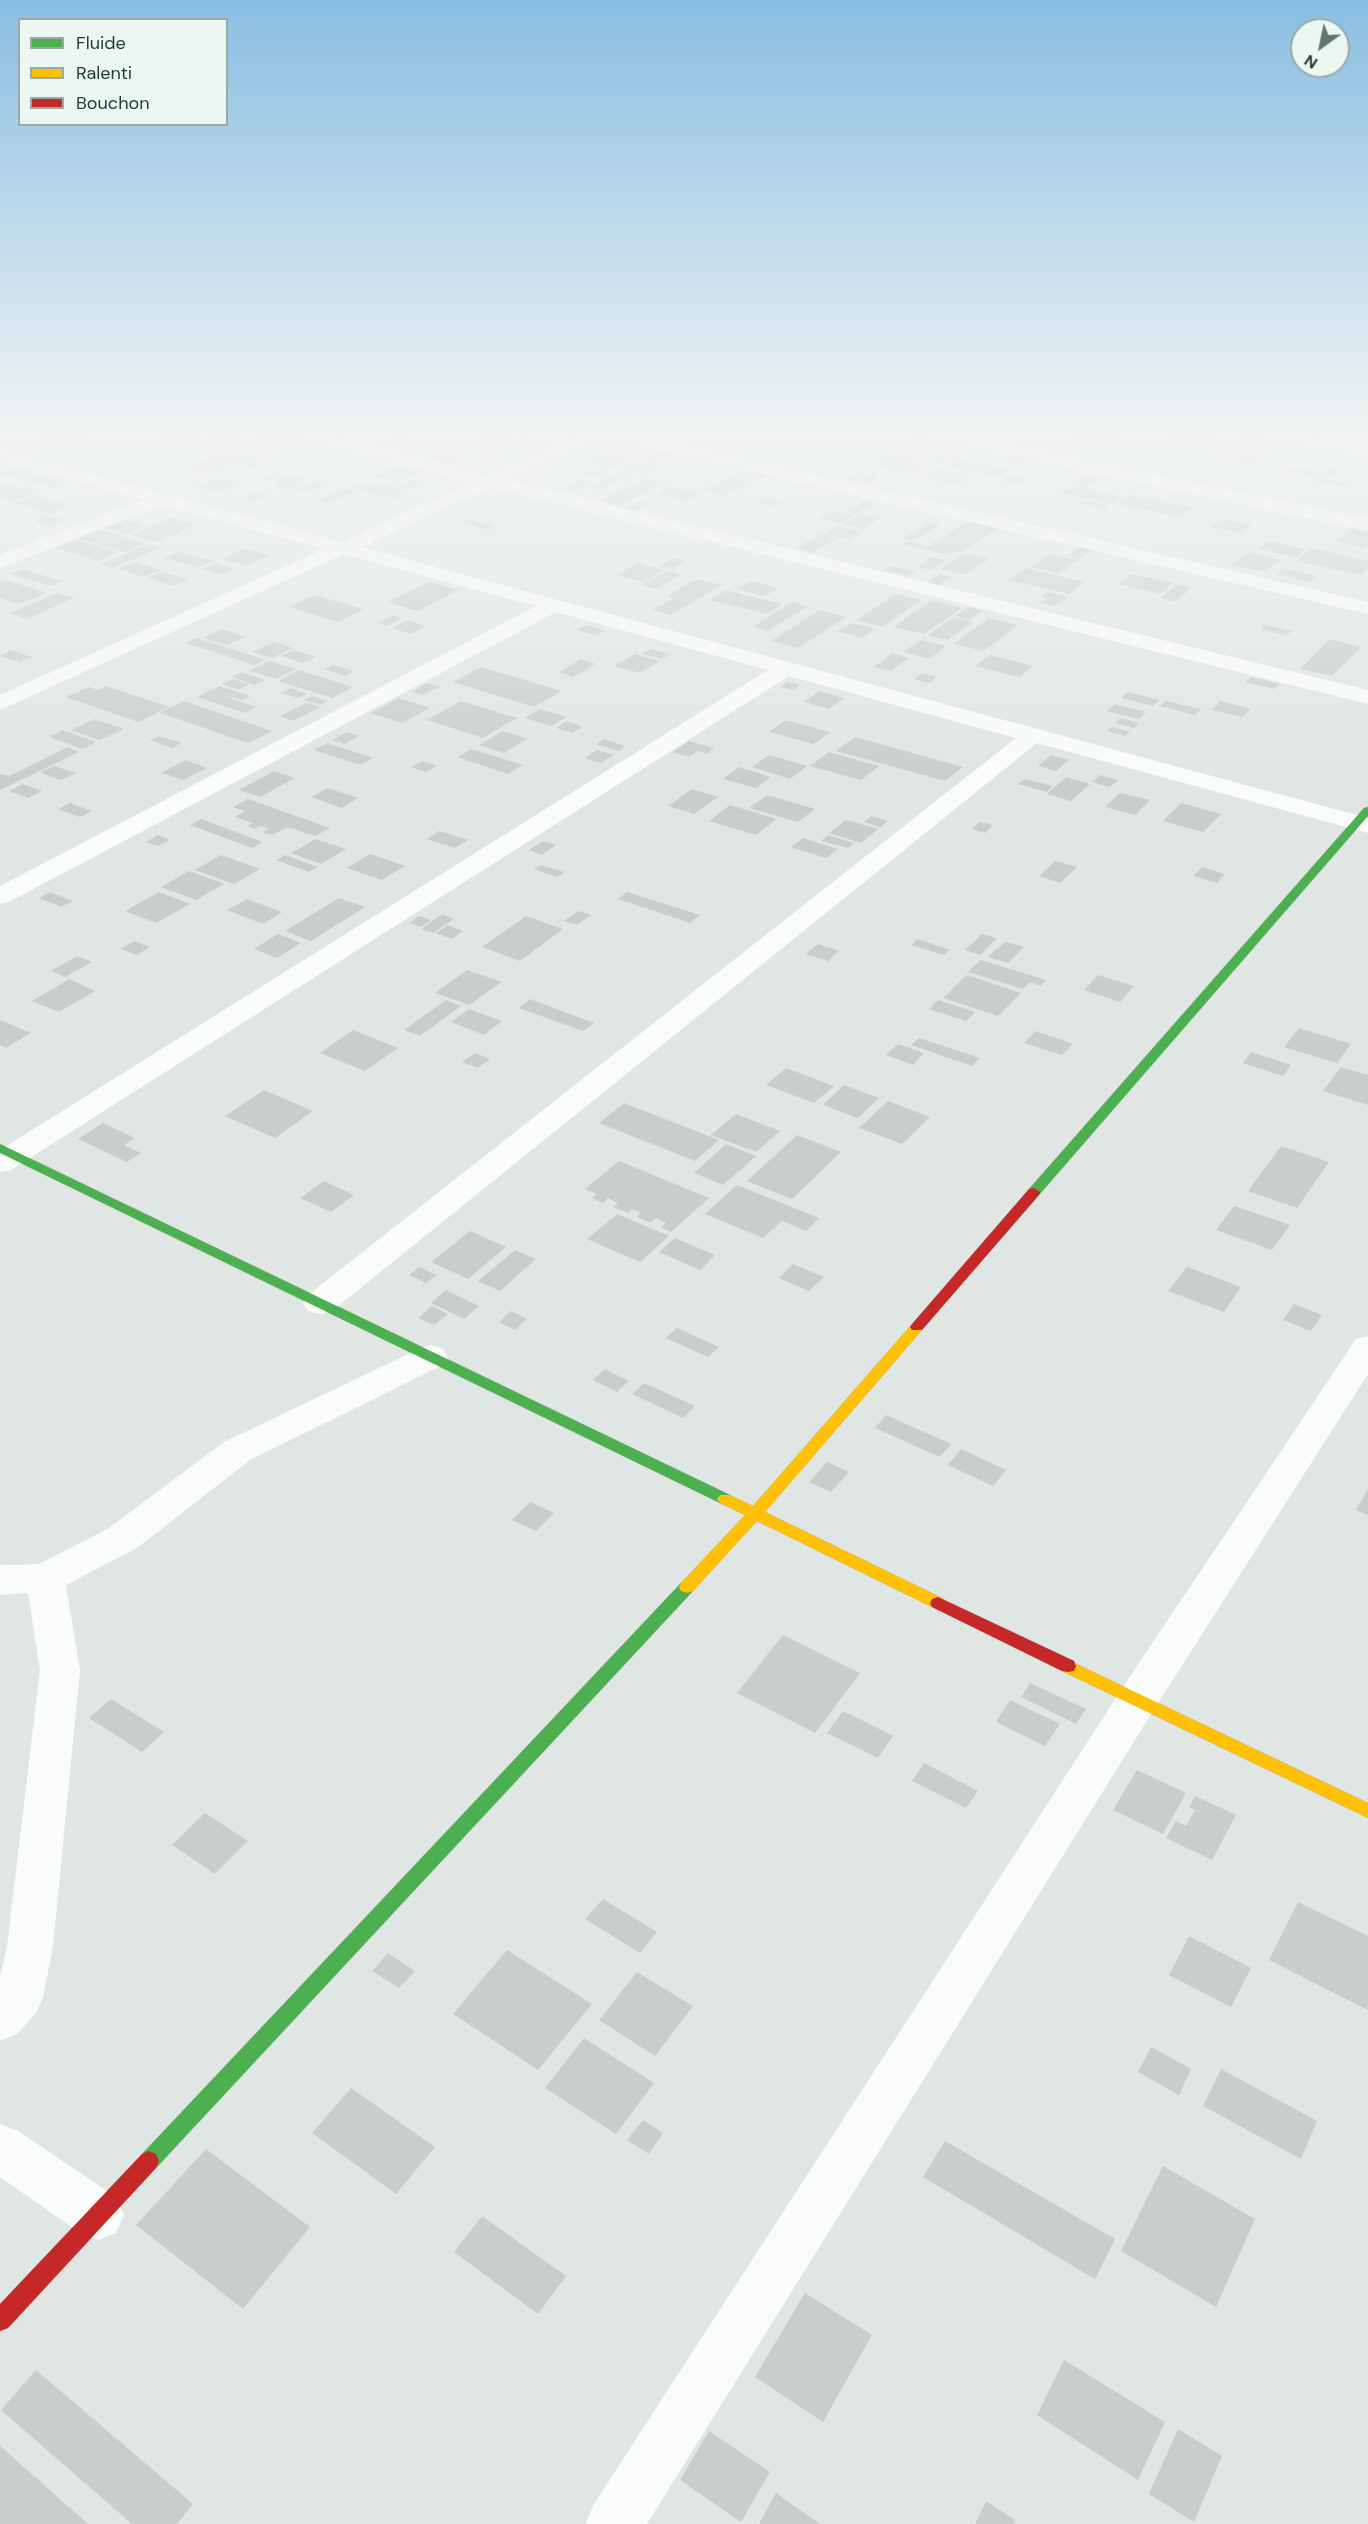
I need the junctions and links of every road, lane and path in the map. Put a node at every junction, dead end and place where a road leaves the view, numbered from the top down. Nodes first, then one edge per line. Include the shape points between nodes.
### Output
1 (27, 552) edge
2 (334, 552) edge
3 (350, 552) edge
4 (775, 552) edge
5 (1124, 552) edge
6 (0, 562) edge
7 (552, 606) junction
8 (1368, 608) edge
9 (784, 669) junction
10 (1368, 697) edge
11 (0, 703) edge
12 (1032, 736) junction
13 (1363, 820) edge
14 (0, 896) edge
15 (4, 1155) edge
16 (320, 1303) junction
17 (1368, 1347) edge
18 (431, 1357) junction
19 (755, 1514) junction
20 (45, 1578) junction
21 (0, 1580) edge
22 (1138, 1699) junction
23 (1368, 1811) edge
24 (0, 2019) edge
25 (0, 2148) edge
26 (98, 2215) junction
27 (0, 2320) edge
28 (614, 2524) edge

1 - 6 street
2 - 11 street
3 - 7 street
4 - 10 street
5 - 8 street
7 - 9 street
7 - 14 street
9 - 12 street
9 - 15 street
12 - 13 street
12 - 16 street
13 - 19 street
15 - 16 street
16 - 18 street
17 - 22 street
18 - 19 street
18 - 20 street via 237,1451 123,1539
19 - 22 street
19 - 26 street
20 - 21 street
20 - 24 street via 60,1670 30,1946 19,1998
22 - 23 street
22 - 28 street
25 - 26 street
26 - 27 street

